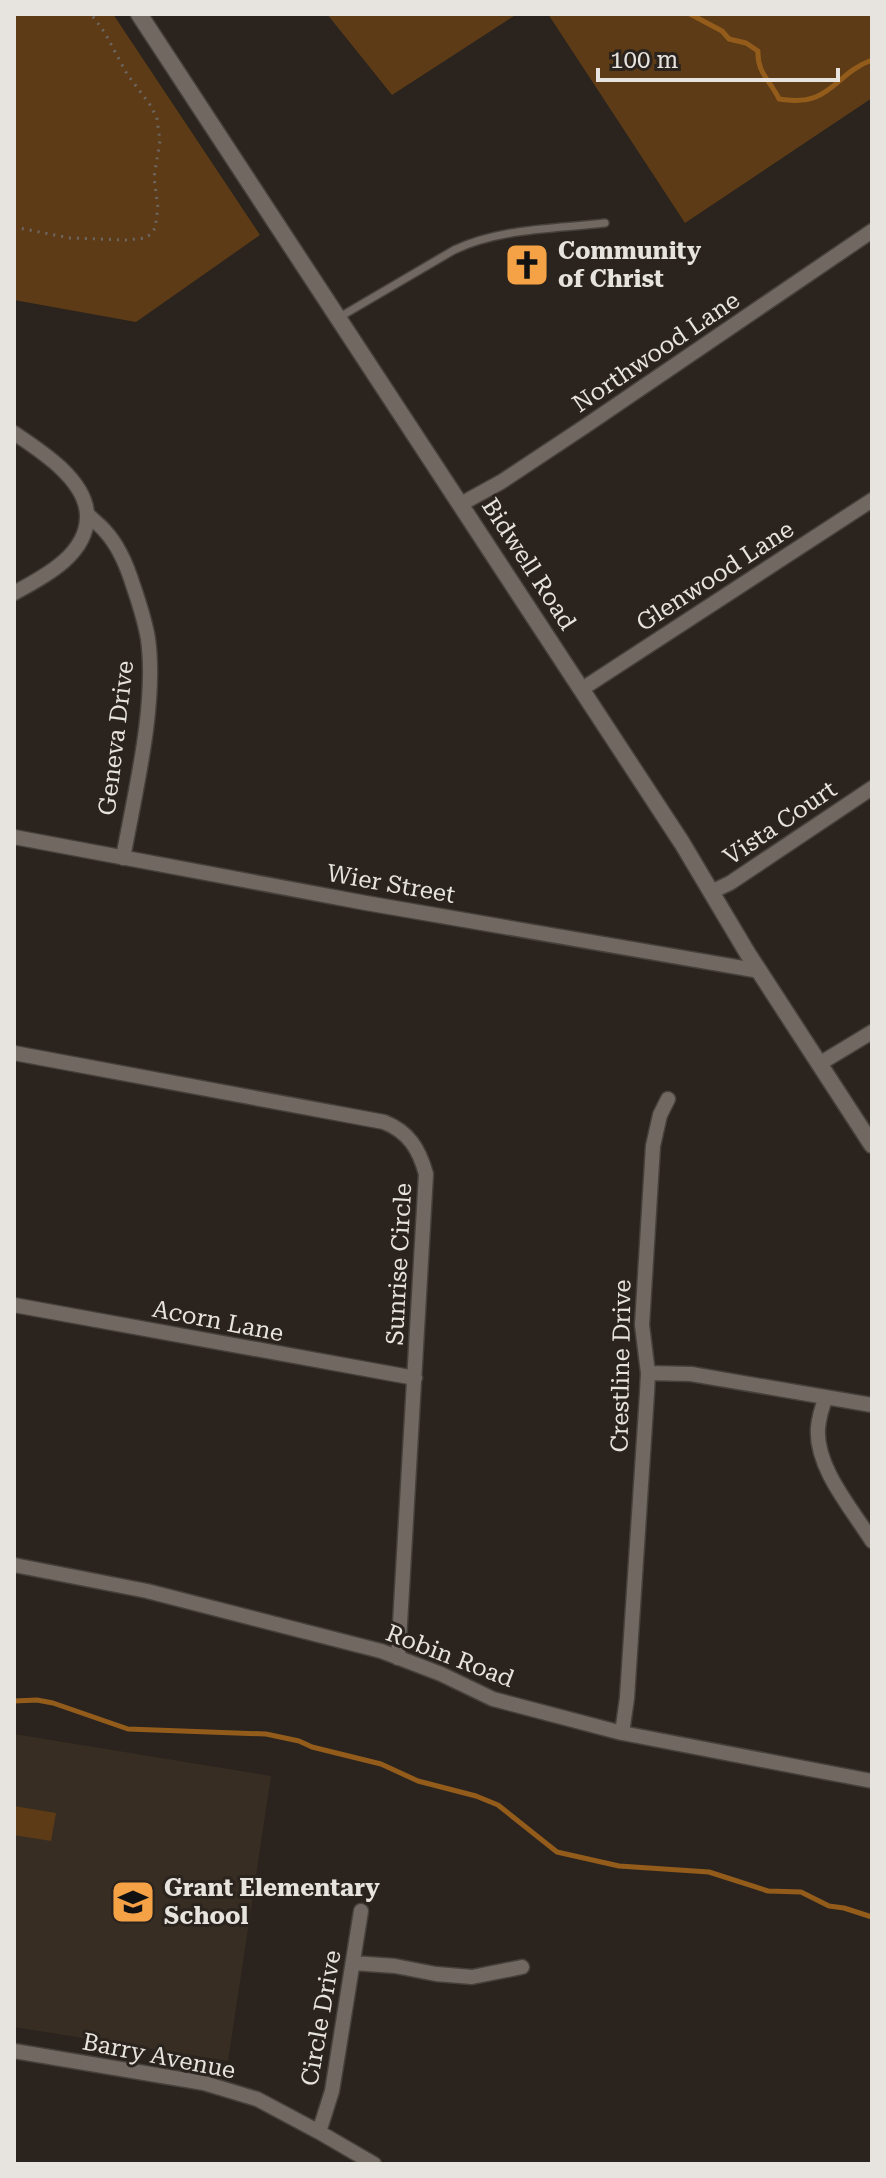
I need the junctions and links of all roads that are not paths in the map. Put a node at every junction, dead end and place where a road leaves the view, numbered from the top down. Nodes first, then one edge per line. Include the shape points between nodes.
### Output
1 (139, 14) edge
2 (605, 223) dead end
3 (872, 231) edge
4 (338, 318) junction
5 (14, 433) edge
6 (872, 500) edge
7 (461, 504) junction
8 (87, 514) junction
9 (14, 593) edge
10 (582, 689) junction
11 (872, 788) edge
12 (14, 837) edge
13 (123, 858) junction
14 (711, 892) junction
15 (760, 971) junction
16 (872, 1032) edge
17 (14, 1053) edge
18 (819, 1064) junction
19 (668, 1099) dead end
20 (872, 1145) edge
21 (14, 1305) edge
22 (648, 1373) junction
23 (415, 1378) junction
24 (826, 1397) junction
25 (872, 1405) edge
26 (872, 1541) edge
27 (14, 1565) edge
28 (398, 1658) junction
29 (622, 1733) junction
30 (872, 1781) edge
31 (361, 1911) dead end
32 (353, 1963) junction
33 (522, 1967) dead end
34 (14, 2051) edge
35 (319, 2132) junction
36 (374, 2164) edge

1 - 4 street, Bidwell Road
2 - 4 lane via 470,242
3 - 7 street, Northwood Lane
4 - 7 street, Bidwell Road
5 - 8 street, Geneva Drive via 79,489
6 - 10 street, Glenwood Lane
7 - 10 street, Bidwell Road
8 - 9 street via 82,541 72,553
8 - 13 street, Geneva Drive via 107,532 123,558 148,638 148,705
10 - 14 street, Bidwell Road
11 - 14 street, Vista Court
12 - 13 street, Wier Street
13 - 15 street, Wier Street
14 - 15 street, Bidwell Road
15 - 18 street, Bidwell Road
16 - 18 street
17 - 23 street, Sunrise Circle via 361,1117 407,1135 426,1174
18 - 20 street, Bidwell Road
19 - 22 street, Crestline Drive via 653,1146 642,1325
21 - 23 street, Acorn Lane
22 - 24 street via 691,1374
22 - 29 street, Crestline Drive
23 - 28 street, Sunrise Circle
24 - 25 street
24 - 26 street via 819,1445 834,1481
27 - 28 street, Robin Road via 147,1591
28 - 29 street, Robin Road via 493,1699
29 - 30 street, Robin Road
31 - 32 street, Circle Drive
32 - 33 street via 472,1977
32 - 35 street, Circle Drive via 332,2091
34 - 35 street, Barry Avenue via 204,2083 257,2099
35 - 36 street, Barry Avenue

